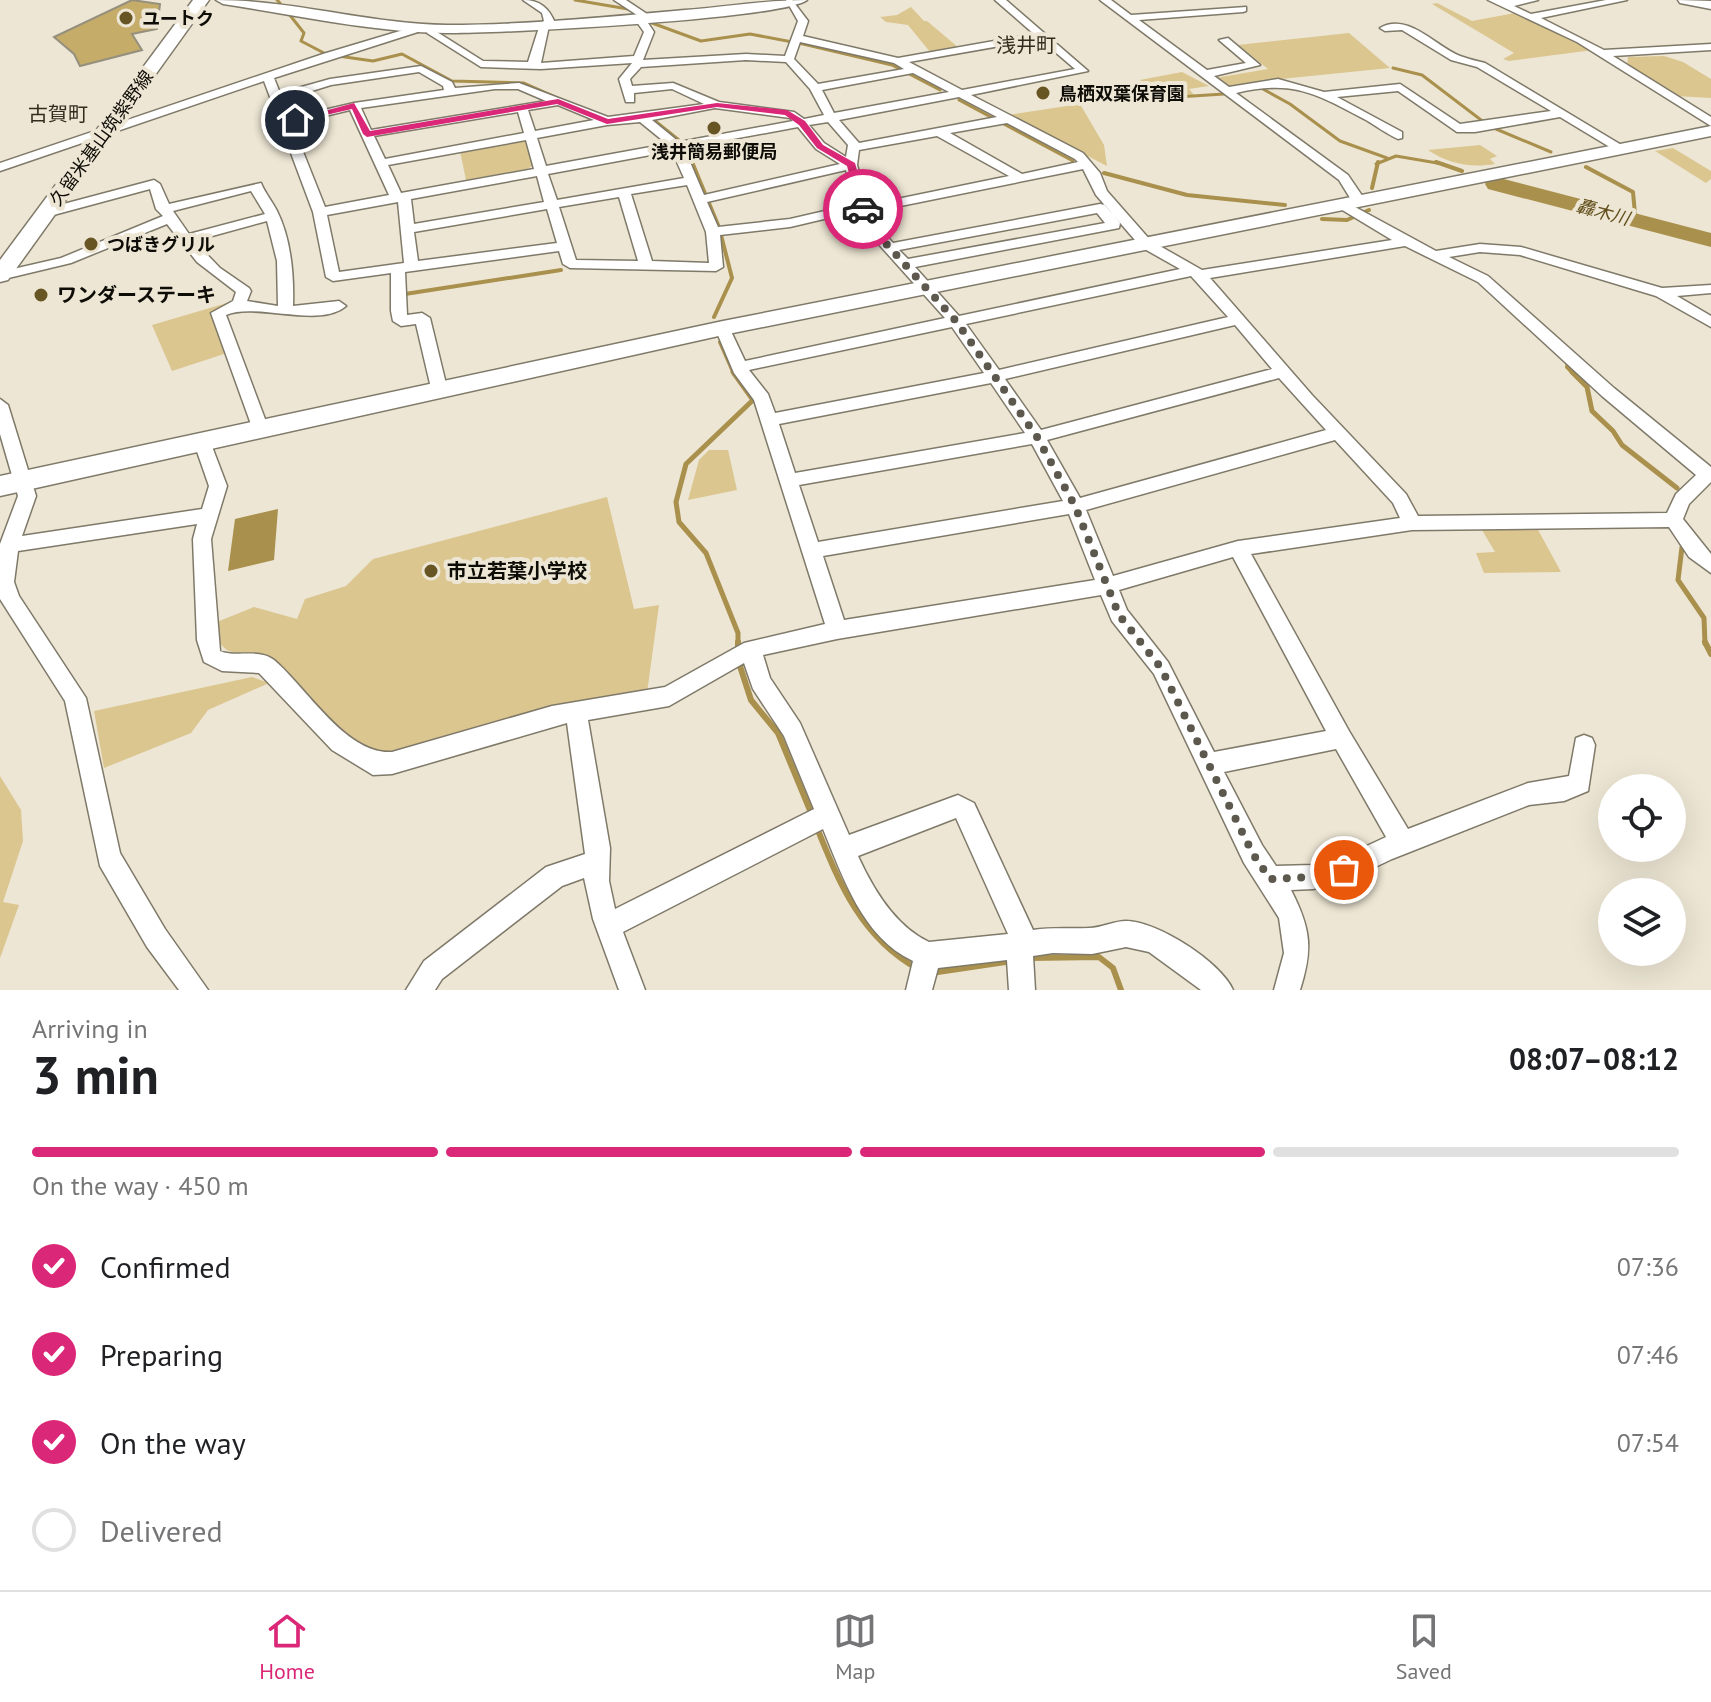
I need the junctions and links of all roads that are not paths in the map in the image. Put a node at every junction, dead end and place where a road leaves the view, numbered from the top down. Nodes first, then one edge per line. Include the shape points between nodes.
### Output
1 (201, 0) edge
2 (223, 0) edge
3 (528, 0) edge
4 (619, 0) edge
5 (1000, 0) edge
6 (1105, 0) edge
7 (1173, 0) edge
8 (1229, 0) edge
9 (1533, 0) edge
10 (1622, 0) edge
11 (1685, 0) edge
12 (794, 1) edge
13 (1498, 3) edge
14 (286, 5) edge
15 (1711, 5) edge
16 (1190, 12) junction
17 (1529, 17) junction
18 (643, 18) junction
19 (1130, 18) junction
20 (548, 24) junction
21 (427, 28) junction
22 (1385, 28) dead end
23 (1042, 36) junction
24 (1224, 40) dead end
25 (795, 41) junction
26 (1711, 47) edge
27 (1603, 53) junction
28 (789, 59) junction
29 (638, 61) junction
30 (533, 65) junction
31 (899, 67) junction
32 (1205, 74) junction
33 (268, 76) junction
34 (815, 88) junction
35 (627, 90) junction
36 (450, 91) junction
37 (1228, 91) junction
38 (958, 94) junction
39 (1324, 95) junction
40 (277, 98) junction
41 (558, 102) junction
42 (717, 105) junction
43 (354, 106) junction
44 (522, 108) junction
45 (1562, 113) junction
46 (639, 118) junction
47 (831, 118) junction
48 (1007, 119) junction
49 (607, 121) junction
50 (287, 122) junction
51 (1711, 122) edge
52 (802, 123) junction
53 (1711, 131) edge
54 (105, 132) junction
55 (939, 132) junction
56 (367, 134) junction
57 (1398, 135) dead end
58 (531, 137) junction
59 (677, 147) junction
60 (853, 148) junction
61 (1622, 149) junction
62 (381, 163) junction
63 (1088, 164) junction
64 (851, 165) junction
65 (0, 167) edge
66 (542, 171) junction
67 (1021, 178) junction
68 (692, 180) junction
69 (624, 193) junction
70 (401, 197) junction
71 (707, 199) junction
72 (552, 206) junction
73 (863, 208) junction
74 (1356, 210) junction
75 (320, 212) junction
76 (46, 213) junction
77 (167, 213) junction
78 (272, 216) junction
79 (1114, 225) junction
80 (410, 229) junction
81 (713, 232) junction
82 (187, 239) junction
83 (1407, 242) junction
84 (564, 246) junction
85 (1139, 246) junction
86 (891, 247) junction
87 (1437, 255) junction
88 (906, 264) junction
89 (646, 266) junction
90 (404, 267) junction
91 (1196, 273) junction
92 (0, 276) edge
93 (928, 287) junction
94 (1711, 289) edge
95 (1661, 293) junction
96 (239, 304) junction
97 (339, 306) dead end
98 (285, 311) junction
99 (1236, 320) junction
100 (956, 321) junction
101 (1711, 322) edge
102 (723, 328) junction
103 (739, 367) junction
104 (1284, 371) junction
105 (993, 377) junction
106 (439, 388) junction
107 (0, 405) edge
108 (769, 420) junction
109 (260, 427) junction
110 (1338, 433) junction
111 (1037, 437) junction
112 (202, 440) junction
113 (1709, 475) edge
114 (790, 480) junction
115 (10, 484) edge
116 (1075, 506) junction
117 (209, 516) junction
118 (1674, 520) junction
119 (1412, 523) junction
120 (9, 545) junction
121 (1238, 548) junction
122 (812, 550) junction
123 (1711, 565) edge
124 (1107, 586) junction
125 (837, 630) junction
126 (743, 652) junction
127 (576, 712) junction
128 (1341, 738) junction
129 (1584, 745) dead end
130 (1209, 764) junction
131 (827, 815) junction
132 (1404, 844) junction
133 (842, 850) junction
134 (593, 863) junction
135 (1270, 879) junction
136 (609, 925) junction
137 (1022, 944) junction
138 (928, 955) junction
139 (1020, 980) edge
140 (920, 986) edge
141 (195, 990) edge
142 (419, 990) edge
143 (632, 990) edge
144 (1220, 990) edge
145 (1287, 990) edge

1 - 54 main road, 久留米基山筑紫野線
2 - 14 street
3 - 20 street via 546,12
4 - 18 street
5 - 23 street
6 - 19 street
7 - 16 street
8 - 16 street via 1243,9
9 - 13 street
10 - 17 street
11 - 15 street
12 - 18 street
12 - 25 street via 803,21
13 - 17 street
14 - 21 street
16 - 19 street
17 - 27 street
18 - 20 street
18 - 29 street via 649,32
19 - 32 street
20 - 21 street
20 - 30 street
21 - 30 street via 481,64
21 - 33 street
22 - 45 street via 1404,27
23 - 31 street
23 - 38 street via 1083,71
24 - 32 street via 1255,65
25 - 28 street
25 - 31 street
26 - 27 street
27 - 51 street
28 - 29 street
28 - 34 street
29 - 30 street
29 - 35 street via 624,79
31 - 34 street
31 - 38 street
32 - 37 street
33 - 40 street
33 - 54 street
34 - 47 street
35 - 42 street via 673,86
35 - 46 street
36 - 40 street via 448,84 421,69 330,82
36 - 41 street via 519,86
36 - 43 street
37 - 39 street via 1275,82
37 - 74 street via 1344,178
38 - 47 street
38 - 48 street
39 - 45 street via 1397,86 1457,128
39 - 57 street
40 - 50 street
41 - 44 street
41 - 49 street
42 - 46 street
42 - 52 street via 787,113
43 - 50 street
43 - 56 street
44 - 56 street
44 - 58 street
45 - 61 street
46 - 49 street
46 - 59 street
47 - 52 street
47 - 60 street
48 - 55 street
48 - 63 street
49 - 58 street
50 - 75 street
52 - 59 street
52 - 64 street via 820,146
53 - 61 street
54 - 65 street
54 - 76 main road, 久留米基山筑紫野線
55 - 60 street
55 - 67 street
56 - 62 street
58 - 62 street
58 - 66 street
59 - 66 street
59 - 68 street
60 - 64 street
61 - 74 street
62 - 70 street
63 - 67 street
63 - 85 street
64 - 71 street
64 - 73 street
66 - 70 street
66 - 72 street
67 - 73 street
68 - 69 street
68 - 71 street
69 - 72 street
69 - 89 street
70 - 75 street
70 - 80 street
71 - 81 street
72 - 80 street
72 - 84 street
73 - 81 street
73 - 86 street via 871,227
74 - 83 street
74 - 85 street
75 - 90 street via 333,277
76 - 77 street via 154,184
76 - 92 main road, 久留米基山筑紫野線
77 - 78 street via 256,186
77 - 82 street
77 - 92 street via 66,263
78 - 82 street
78 - 98 street via 287,270
79 - 85 street
79 - 86 street via 1100,208
79 - 88 street
80 - 90 street
81 - 89 street via 716,267
82 - 96 street via 220,277 244,291
83 - 87 street
83 - 91 street
84 - 89 street via 575,267
84 - 90 street
85 - 91 street
85 - 93 street
86 - 88 street
87 - 95 street via 1480,248 1521,251
87 - 113 street via 1508,299 1608,392
88 - 93 street
90 - 106 street via 398,311 401,321 422,318
91 - 99 street
91 - 100 street
93 - 100 street
93 - 102 street
94 - 95 street
95 - 101 street
96 - 98 street
96 - 109 street via 218,313
97 - 98 street
99 - 104 street
99 - 105 street
100 - 103 street
100 - 105 street
102 - 103 street
102 - 106 street
103 - 108 street via 762,398
104 - 110 street
104 - 111 street
105 - 108 street
105 - 111 street
106 - 109 street
107 - 115 street
108 - 114 street
109 - 112 street
110 - 116 street
110 - 119 street via 1400,499
111 - 114 street
111 - 116 street
112 - 115 street
112 - 117 street via 218,486
113 - 118 street via 1690,490
114 - 122 street
115 - 120 street via 27,496
116 - 122 street
116 - 124 street
117 - 120 street
117 - 127 street via 202,539 211,656 222,662 264,664 340,743 373,764
118 - 119 street
118 - 123 street
119 - 121 street
120 - 141 street via 4,582 10,599 75,698 109,857 156,938
121 - 124 street
121 - 128 street
122 - 125 street
124 - 125 street
124 - 130 street via 1119,615 1161,668
125 - 126 street
126 - 127 street via 669,696
126 - 131 street via 792,730
127 - 134 street via 598,848
128 - 130 street
128 - 132 street
129 - 132 street via 1580,783 1528,794
130 - 135 street
131 - 133 street
131 - 136 street
132 - 135 street via 1344,870
133 - 137 street via 958,806 966,811 1020,928
133 - 138 street via 881,919 909,946
134 - 136 street
134 - 142 street via 555,876 433,970
135 - 145 street via 1292,922 1298,950
136 - 143 street
137 - 138 street
137 - 139 street
137 - 144 street via 1126,934 1154,940
138 - 140 street

